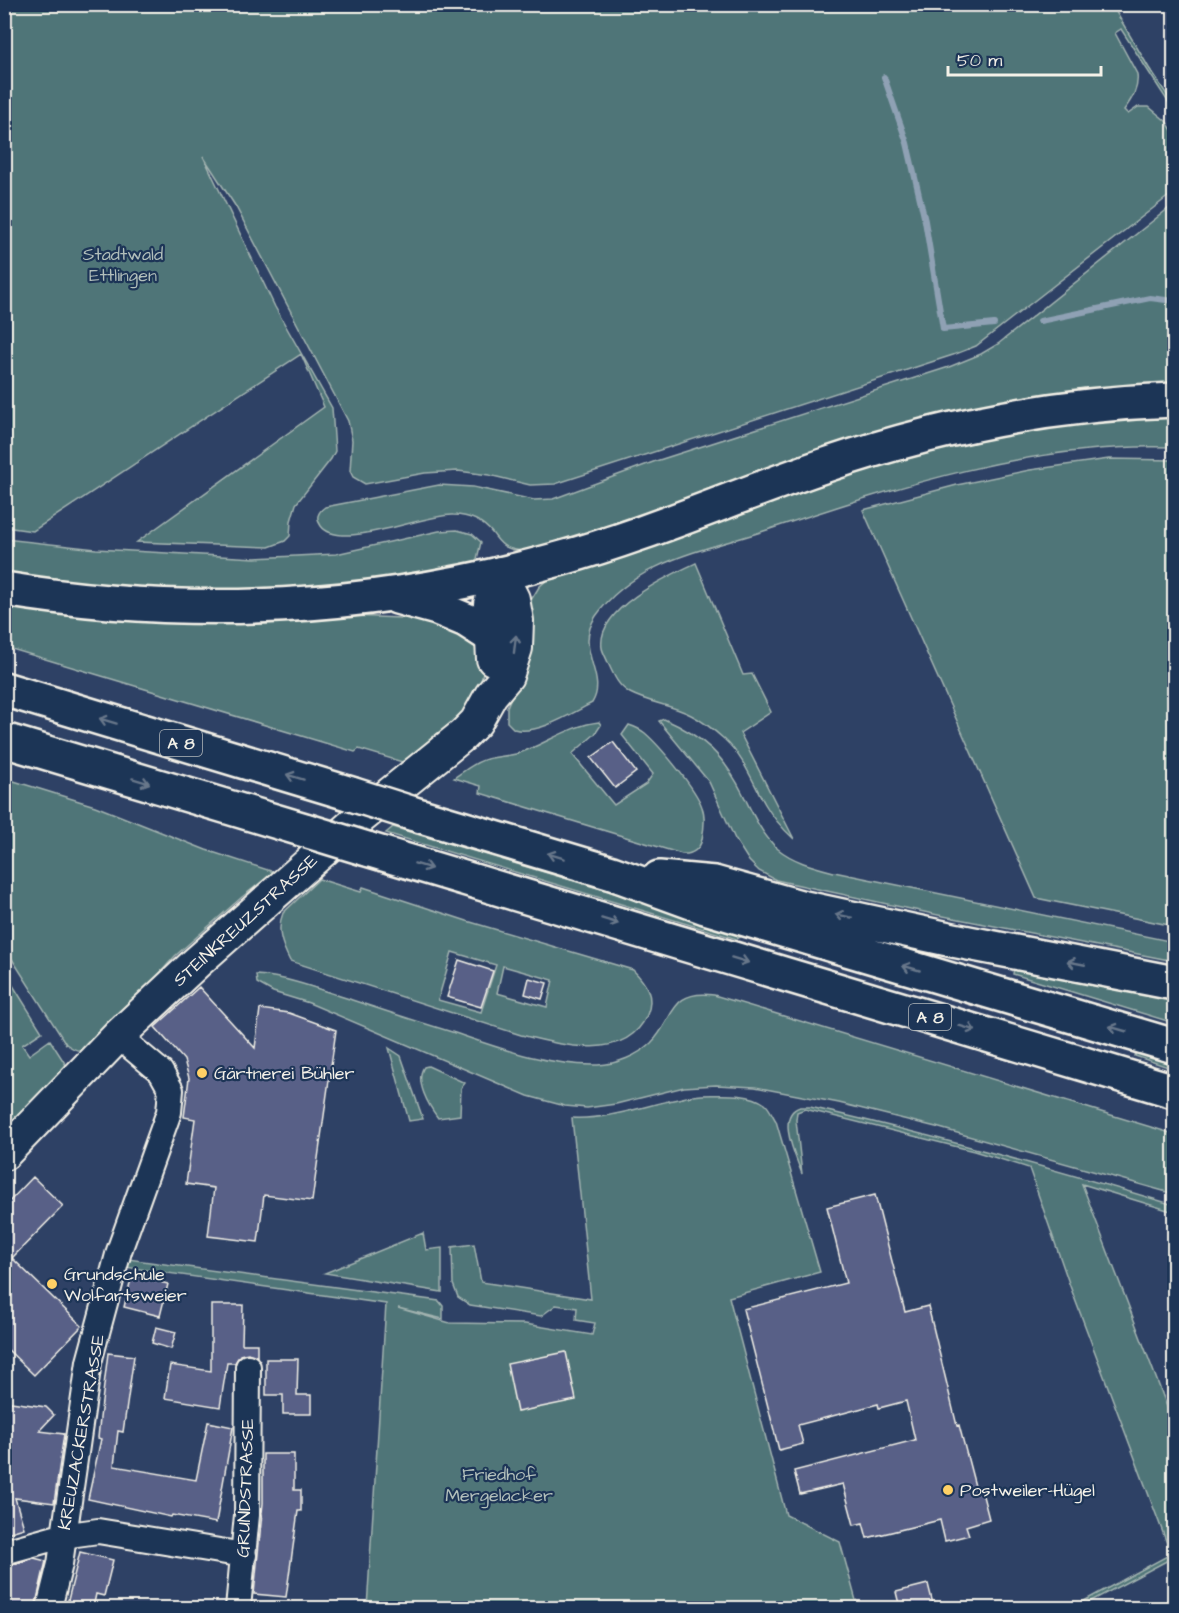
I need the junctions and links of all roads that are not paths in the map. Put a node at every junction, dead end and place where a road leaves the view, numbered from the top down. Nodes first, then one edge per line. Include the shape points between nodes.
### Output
1 (1174, 400) edge
2 (500, 573) junction
3 (4, 589) edge
4 (389, 594) junction
5 (491, 636) junction
6 (4, 689) edge
7 (491, 695) junction
8 (4, 740) edge
9 (612, 873) junction
10 (1174, 983) edge
11 (117, 1036) junction
12 (1174, 1046) edge
13 (1174, 1091) edge
14 (4, 1154) edge
15 (248, 1367) dead end
16 (62, 1536) junction
17 (4, 1552) edge
18 (244, 1555) junction
19 (49, 1608) edge
20 (238, 1608) edge

1 - 2 main road via 1046,410 921,436 826,465 561,559
2 - 4 main road
2 - 5 street, STEINKREUZSTRASSE via 490,604
7 -> 2 street, STEINKREUZSTRASSE via 507,676 516,648 513,599
3 - 4 main road via 91,601 209,607 298,605
4 - 5 main road via 437,608
5 - 7 street, STEINKREUZSTRASSE
9 -> 6 main road, A 8, bridge
7 - 11 street, STEINKREUZSTRASSE via 476,722 463,735 360,818
8 -> 13 main road, A 8, bridge
10 -> 9 main road, A 8 via 800,907 714,883
12 -> 9 main road, A 8 via 705,907
11 - 14 street, STEINKREUZSTRASSE
11 - 16 street, KREUZACKERSTRASSE via 160,1072 171,1090 169,1112 119,1251 89,1362
15 - 18 street, GRUNDSTRASSE
16 - 17 street
16 - 18 street via 98,1531
16 - 19 street, KREUZACKERSTRASSE via 60,1564
18 - 20 street, GRUNDSTRASSE

